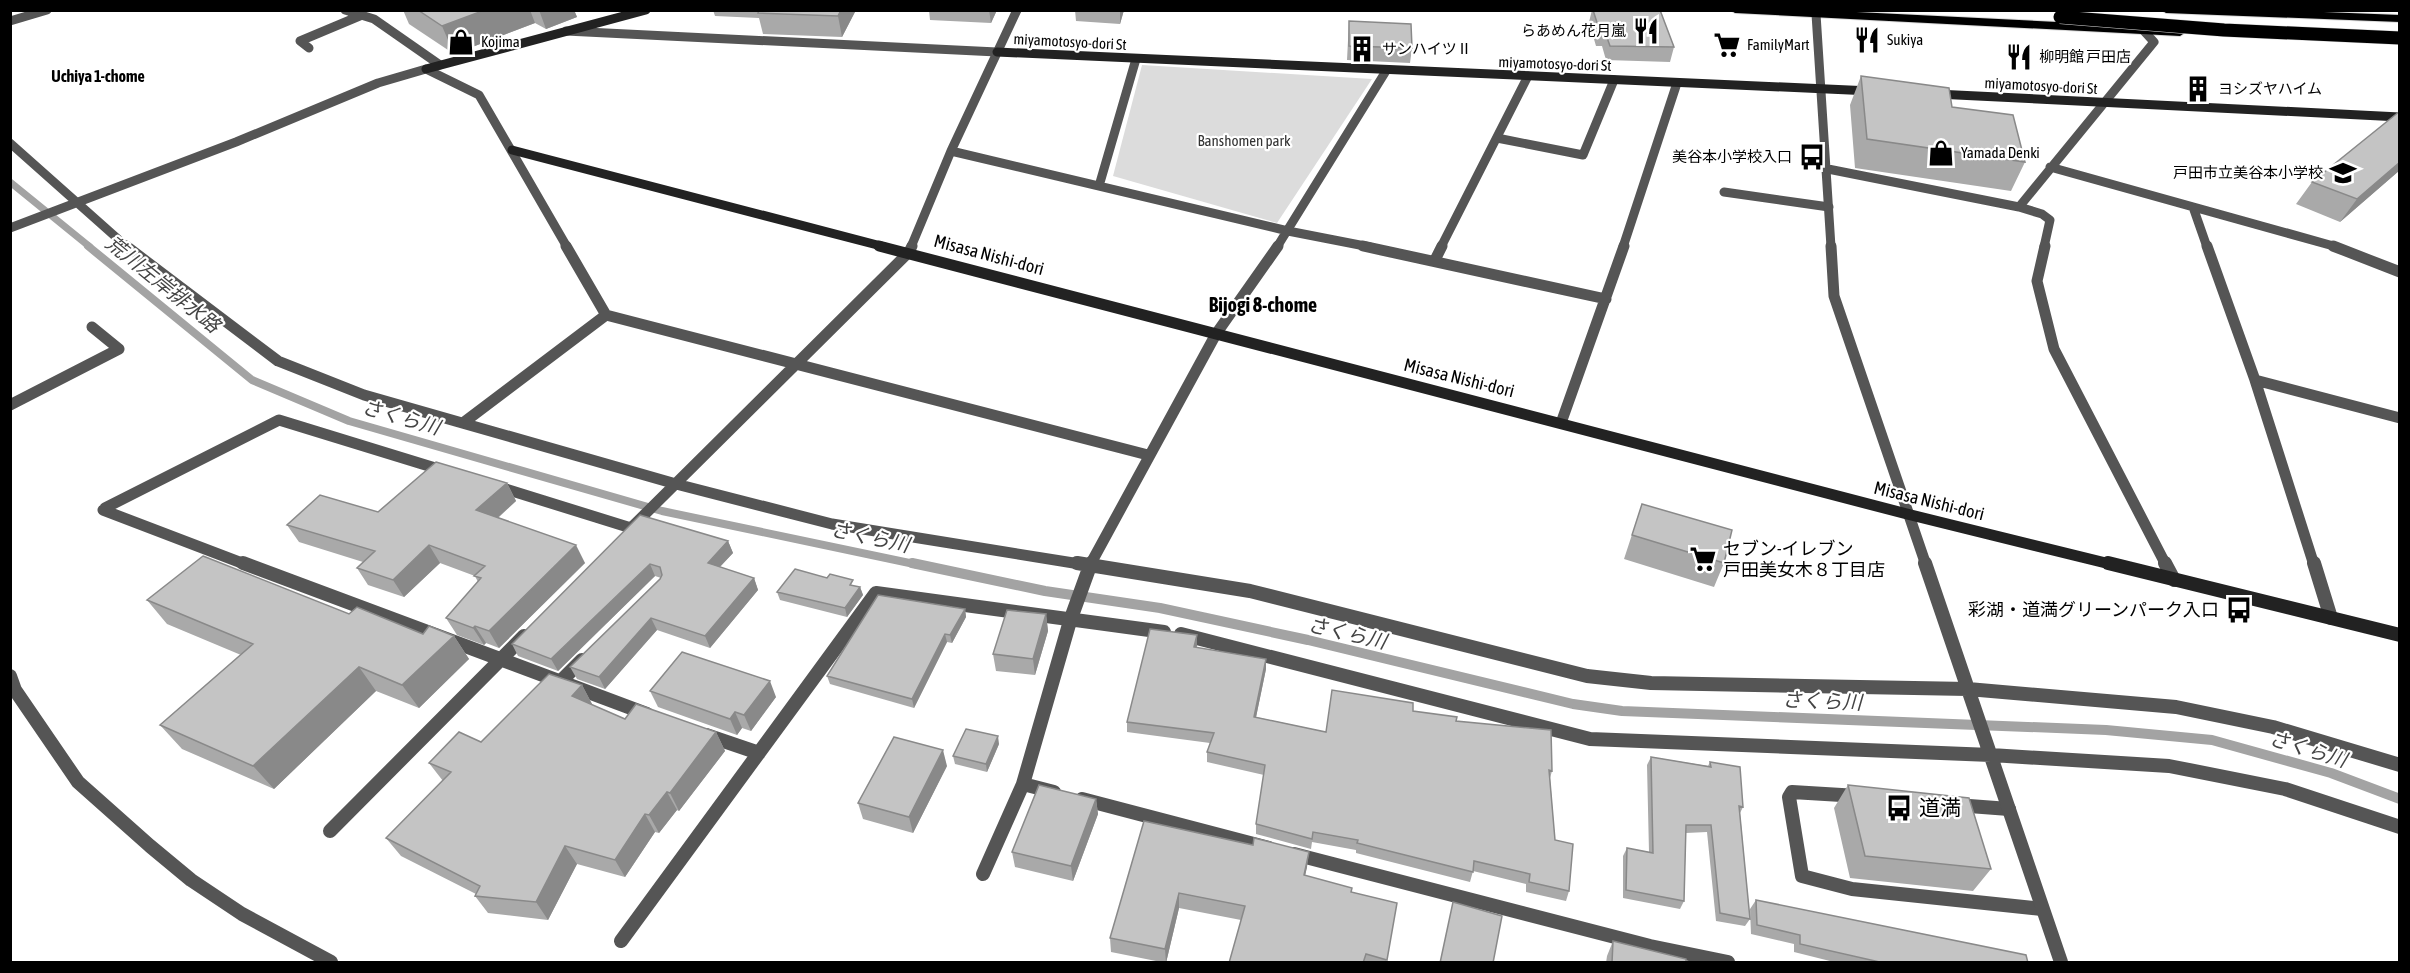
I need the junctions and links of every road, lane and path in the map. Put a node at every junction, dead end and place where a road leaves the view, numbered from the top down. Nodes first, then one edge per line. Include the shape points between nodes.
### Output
1 (47, 10) edge
2 (345, 10) edge
3 (646, 10) edge
4 (1017, 10) edge
5 (1735, 10) edge
6 (1906, 10) edge
7 (2166, 10) edge
8 (2319, 10) edge
9 (2346, 10) edge
10 (1816, 12) edge
11 (2400, 13) edge
12 (362, 15) junction
13 (2400, 19) edge
14 (10, 21) edge
15 (2143, 30) junction
16 (565, 31) junction
17 (2400, 34) edge
18 (2267, 37) junction
19 (2400, 43) edge
20 (309, 48) dead end
21 (997, 52) junction
22 (1136, 59) junction
23 (440, 65) junction
24 (426, 69) junction
25 (1386, 71) junction
26 (1528, 76) junction
27 (1614, 80) junction
28 (1677, 83) junction
29 (1823, 89) junction
30 (1882, 92) edge
31 (1928, 94) edge
32 (2104, 102) junction
33 (2400, 117) edge
34 (1497, 138) junction
35 (10, 143) edge
36 (512, 150) junction
37 (951, 151) junction
38 (2050, 167) junction
39 (1828, 169) junction
40 (1099, 186) junction
41 (1724, 192) dead end
42 (80, 203) junction
43 (1829, 207) junction
44 (2019, 207) junction
45 (2193, 207) junction
46 (10, 228) edge
47 (1288, 231) junction
48 (909, 252) junction
49 (1435, 260) junction
50 (2400, 272) edge
51 (1606, 299) junction
52 (606, 315) junction
53 (92, 327) dead end
54 (1216, 334) junction
55 (795, 364) junction
56 (2255, 380) junction
57 (10, 405) edge
58 (2400, 418) edge
59 (463, 423) junction
60 (1561, 423) junction
61 (1148, 455) junction
62 (461, 476) edge
63 (484, 483) edge
64 (676, 484) junction
65 (1907, 514) junction
66 (1087, 571) junction
67 (2174, 580) junction
68 (1072, 616) junction
69 (2331, 618) junction
70 (532, 628) edge
71 (2400, 634) edge
72 (592, 650) edge
73 (499, 661) junction
74 (559, 683) junction
75 (12, 686) edge
76 (1968, 689) junction
77 (659, 718) edge
78 (692, 730) edge
79 (1989, 751) junction
80 (759, 753) junction
81 (2400, 765) edge
82 (1023, 784) junction
83 (1869, 797) edge
84 (1939, 803) edge
85 (2009, 809) junction
86 (2400, 827) edge
87 (330, 831) dead end
88 (983, 874) dead end
89 (2042, 909) junction
90 (621, 941) dead end
91 (330, 963) edge
92 (1728, 963) edge
93 (2061, 963) edge

1 - 14 street
2 - 12 street
3 - 16 street
4 - 21 street
5 - 10 highway
6 - 17 highway, bridge via 2224,30
7 - 13 highway
8 - 13 highway
9 - 11 highway
10 - 15 highway
10 - 29 street
12 - 20 street via 300,41
12 - 23 street via 374,19
15 - 18 highway
15 - 32 street via 2154,42
16 - 21 street, miyamotosyo-dori St
16 - 23 street
17 - 18 highway
18 - 19 highway
21 - 22 street, miyamotosyo-dori St
21 - 37 street
22 - 25 street, miyamotosyo-dori St
22 - 40 street
23 - 24 street
24 - 36 street via 479,94
24 - 42 street via 378,83
25 - 26 street, miyamotosyo-dori St
25 - 47 street
26 - 27 street, miyamotosyo-dori St
26 - 34 street
27 - 28 street, miyamotosyo-dori St
27 - 34 street via 1583,155
28 - 29 street, miyamotosyo-dori St
28 - 51 street
29 - 30 street, miyamotosyo-dori St
29 - 39 street
31 - 32 street, miyamotosyo-dori St
32 - 33 street, miyamotosyo-dori St
32 - 38 street
34 - 49 street
35 - 42 street
36 - 48 street, Misasa Nishi-dori
36 - 52 street
37 - 40 street
37 - 48 street
38 - 44 street
38 - 45 street
39 - 43 street
39 - 44 street
40 - 47 street
41 - 43 street
42 - 46 street
42 - 59 street via 143,261 278,361 364,395
43 - 65 street via 1834,296
44 - 67 street via 2050,220 2037,281 2054,349
45 - 50 street via 2331,245
45 - 56 street
47 - 49 street
47 - 54 street
48 - 54 street, Misasa Nishi-dori
48 - 55 street
49 - 51 street
51 - 60 street
52 - 55 street
52 - 59 street
53 - 57 street via 119,349
54 - 60 street, Misasa Nishi-dori
54 - 61 street
55 - 61 street
55 - 64 street
56 - 58 street
56 - 69 street
59 - 64 street
60 - 65 street, Misasa Nishi-dori
61 - 66 street
62 - 73 street via 279,420 104,509
63 - 64 street via 631,529
64 - 66 street via 832,524
65 - 67 street, Misasa Nishi-dori
65 - 76 street
66 - 68 street
66 - 76 street via 1250,591 1587,676 1651,683
67 - 69 street, Misasa Nishi-dori
68 - 79 street via 1197,636 1590,739
68 - 80 street via 876,593
68 - 82 street
69 - 71 street, Misasa Nishi-dori
70 - 73 street
72 - 74 street
73 - 74 street
73 - 87 street
74 - 77 street
75 - 91 street via 78,783 150,846 242,914
76 - 79 street
76 - 81 street via 2176,707 2273,727
78 - 80 street
79 - 85 street
79 - 86 street via 2169,766 2285,789
80 - 90 street
82 - 88 street
82 - 92 street
83 - 89 street via 1792,792 1789,797 1802,876 1852,889
84 - 85 street
85 - 89 street
89 - 93 street

